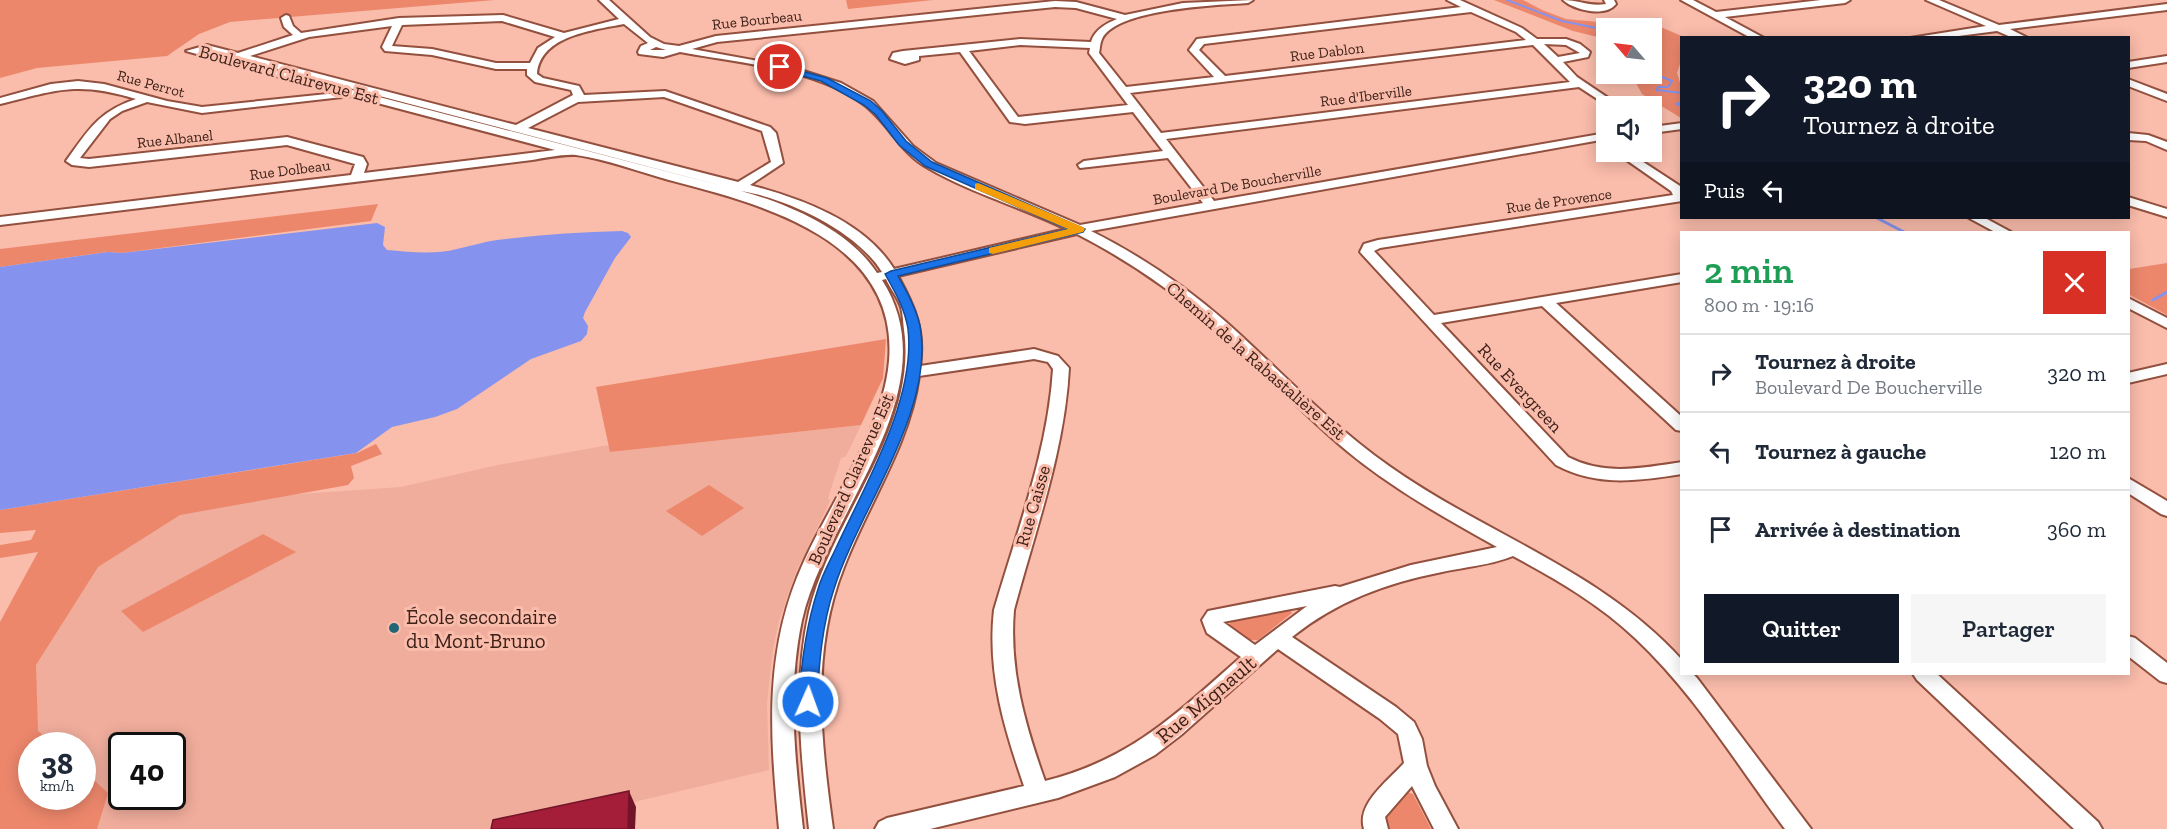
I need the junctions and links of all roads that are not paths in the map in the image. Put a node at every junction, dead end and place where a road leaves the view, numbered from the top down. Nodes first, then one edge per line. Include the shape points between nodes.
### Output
1 (604, 0) edge
2 (1248, 0) edge
3 (1452, 0) edge
4 (1568, 0) edge
5 (1609, 0) edge
6 (1686, 0) edge
7 (1845, 0) edge
8 (1931, 0) edge
9 (1182, 3) edge
10 (2167, 7) edge
11 (1472, 9) junction
12 (1714, 15) junction
13 (286, 18) dead end
14 (1126, 18) junction
15 (628, 20) junction
16 (399, 21) junction
17 (1998, 27) junction
18 (299, 36) junction
19 (563, 36) junction
20 (1755, 36) edge
21 (1930, 36) edge
22 (2018, 36) edge
23 (1536, 42) junction
24 (1092, 45) junction
25 (962, 48) junction
26 (679, 50) junction
27 (912, 54) dead end
28 (239, 56) junction
29 (2167, 59) edge
30 (227, 61) junction
31 (1554, 61) junction
32 (2130, 64) edge
33 (534, 66) junction
34 (1222, 79) junction
35 (2130, 83) edge
36 (1579, 84) junction
37 (367, 89) junction
38 (1122, 91) junction
39 (355, 94) junction
40 (1599, 96) edge
41 (2167, 98) edge
42 (146, 99) junction
43 (576, 99) junction
44 (0, 101) edge
45 (1135, 108) junction
46 (1680, 126) edge
47 (1662, 129) edge
48 (514, 131) junction
49 (2130, 136) edge
50 (1157, 137) junction
51 (1596, 139) edge
52 (2167, 146) edge
53 (577, 147) junction
54 (1170, 154) junction
55 (1636, 162) edge
56 (1083, 165) dead end
57 (356, 179) junction
58 (737, 189) junction
59 (2130, 202) edge
60 (1212, 207) junction
61 (2167, 213) edge
62 (1979, 219) edge
63 (0, 221) edge
64 (1079, 229) junction
65 (2002, 231) edge
66 (1367, 249) joint
67 (883, 276) junction
68 (1680, 278) edge
69 (1666, 280) junction
70 (1680, 290) edge
71 (1545, 301) junction
72 (2130, 303) edge
73 (1431, 320) junction
74 (2167, 324) edge
75 (2167, 369) edge
76 (914, 372) junction
77 (2130, 378) edge
78 (1680, 424) edge
79 (1680, 468) edge
80 (2130, 485) edge
81 (2167, 510) edge
82 (1514, 546) junction
83 (1348, 591) junction
84 (1278, 638) junction
85 (2130, 646) edge
86 (1256, 657) junction
87 (1680, 673) edge
88 (1682, 675) edge
89 (1925, 675) edge
90 (2167, 675) edge
91 (1416, 766) junction
92 (1038, 793) junction
93 (791, 829) edge
94 (821, 829) edge
95 (887, 829) edge
96 (1376, 829) edge
97 (1446, 829) edge
98 (1799, 829) edge
99 (2090, 829) edge

1 - 15 street, Chemin de la Rabastalière Est
2 - 9 street
3 - 11 street
4 - 5 street via 1594,8 1610,6
6 - 12 street
7 - 12 street
8 - 17 street
9 - 14 street
10 - 17 street
11 - 23 street via 1510,24
11 - 34 street via 1202,41 1194,50
12 - 20 street
13 - 18 street
14 - 24 street via 1103,29
14 - 26 street, Rue Bourbeau via 1076,5 1055,4 712,39
15 - 19 street
15 - 26 street, Chemin de la Rabastalière Est via 656,44
16 - 18 street
16 - 19 street via 494,17
16 - 33 street via 387,47 391,50 432,52 496,66
17 - 21 street
17 - 22 street
18 - 28 street
19 - 33 street via 547,45
23 - 31 street
23 - 31 street, Rue Dablon via 1565,42 1585,52 1579,58
23 - 34 street, Rue Dablon
24 - 25 street via 1024,42
24 - 38 street
25 - 27 street
25 - 45 street via 1017,121
26 - 64 street, Chemin de la Rabastalière Est via 755,62 824,80 872,106 903,143 929,164
28 - 30 street
28 - 30 street, Boulevard Clairevue Est via 204,47 191,51
28 - 37 street, Boulevard Clairevue Est
29 - 32 street
30 - 39 street, Boulevard Clairevue Est
31 - 36 street
33 - 43 street via 534,77 575,88 579,93
34 - 38 street, Rue Dablon
35 - 41 street
36 - 40 street
36 - 50 street, Rue d'Iberville
37 - 39 street, Rue Perrot
37 - 48 street, Boulevard Clairevue Est
38 - 45 street
39 - 42 street, Rue Perrot via 202,110
39 - 48 street, Boulevard Clairevue Est
42 - 44 street, Rue Perrot via 86,85 52,87
42 - 57 street, Rue Albanel via 106,117 72,161 88,163 291,142 359,160
43 - 48 street
43 - 58 street via 663,93 766,129 777,163
45 - 50 street
46 - 47 street
48 - 53 street, Boulevard Clairevue Est
49 - 52 street
50 - 54 street
51 - 60 street, Boulevard De Boucherville
53 - 57 street, Rue Dolbeau via 564,153
53 - 58 street, Boulevard Clairevue Est
54 - 56 street
54 - 60 street
55 - 66 street, Rue de Provence via 1676,189 1680,197 1377,244
57 - 63 street, Rue Dolbeau
58 - 67 street, Boulevard Clairevue Est via 795,203 832,221 862,242
59 - 61 street
60 - 64 street, Boulevard De Boucherville
62 - 65 street
64 - 67 street, Boulevard De Boucherville
64 - 82 street, Chemin de la Rabastalière Est via 1137,262 1193,302 1380,469 1424,498
66 - 73 street, Rue Evergreen
67 - 76 street, Boulevard Clairevue Est via 911,316
67 - 93 street, Boulevard Clairevue Est via 897,343 894,378 879,423 819,549 793,616 781,710
68 - 69 street
69 - 70 street
69 - 71 street
71 - 73 street
71 - 78 street
72 - 74 street
73 - 79 street, Rue Evergreen via 1567,465 1606,477
75 - 77 street
76 - 92 street, Rue Caisse via 1034,354 1053,359 1061,368 1055,426 1004,610 1001,634 1008,691
76 - 94 street, Boulevard Clairevue Est via 901,420 833,569 814,633 809,724
80 - 81 street
82 - 83 street, Rue Mignault via 1505,552
82 - 87 street, Chemin de la Rabastalière Est via 1611,607
83 - 84 street, Rue Mignault
83 - 86 street via 1215,616 1214,628
84 - 86 street, Rue Mignault
84 - 91 street via 1398,721 1411,739
85 - 90 street
86 - 92 street, Rue Mignault via 1181,723 1137,755 1089,778
88 - 98 street, Chemin de la Rabastalière Est
89 - 99 street
91 - 96 street via 1375,811 1372,820
91 - 97 street
92 - 95 street, Rue Mignault

